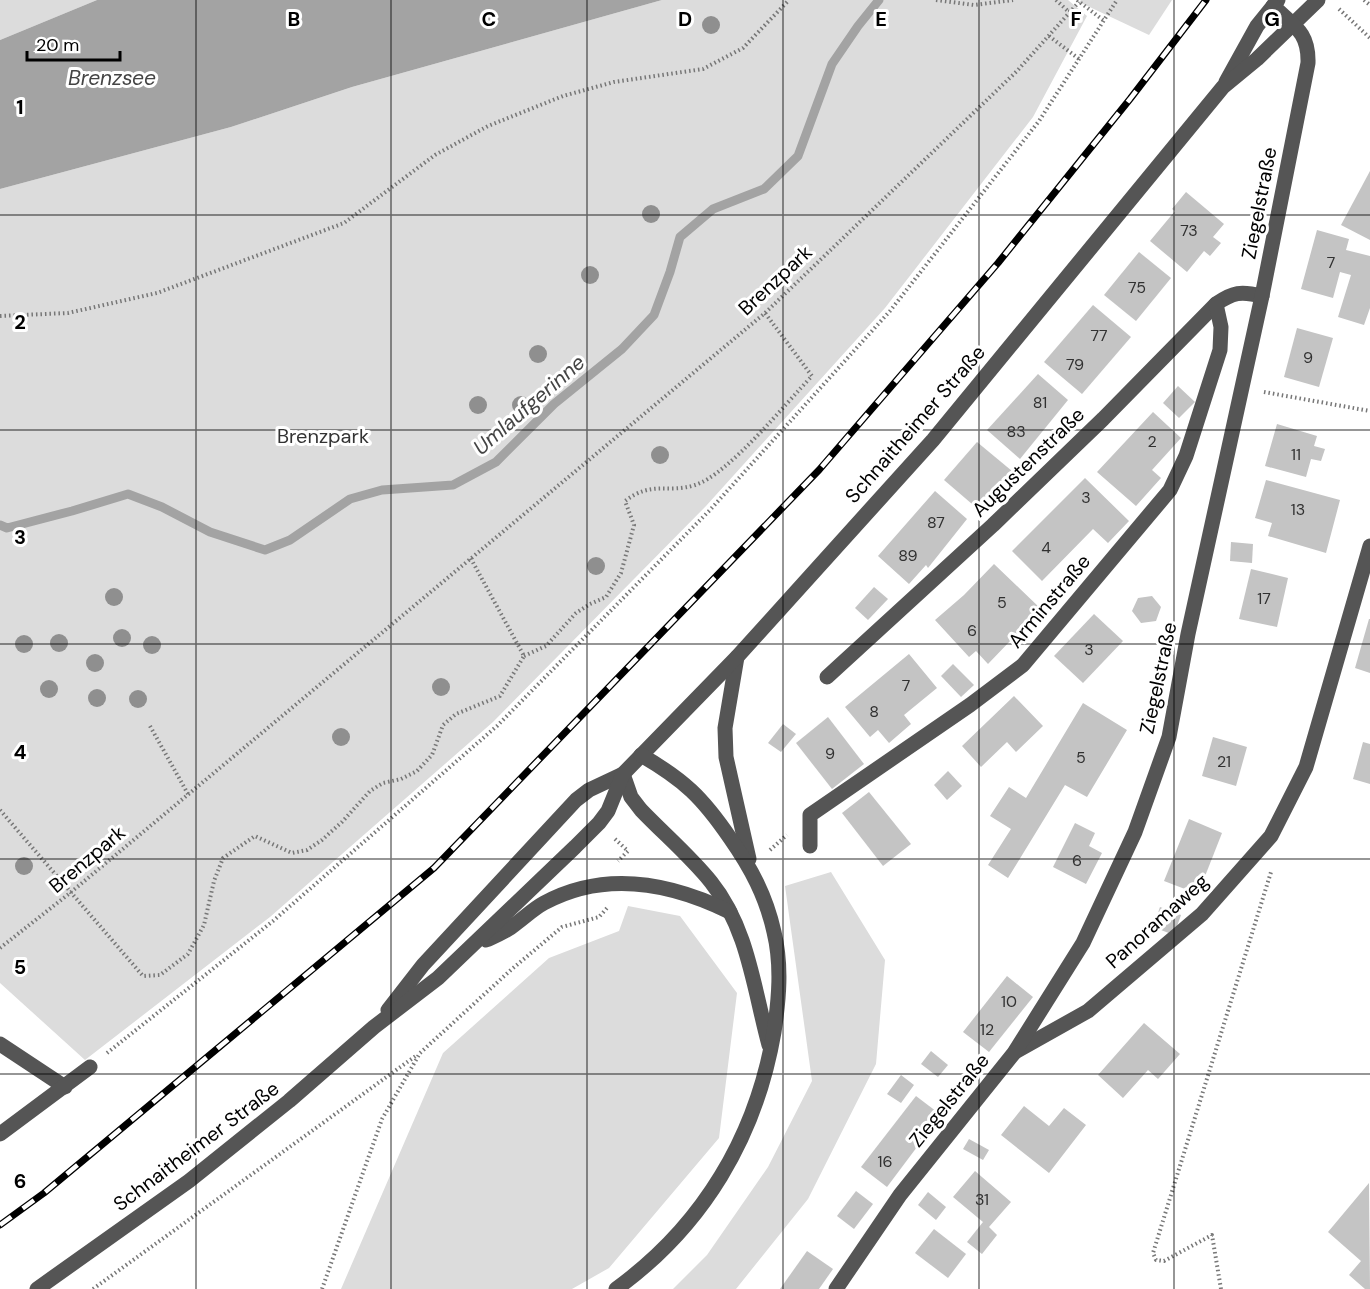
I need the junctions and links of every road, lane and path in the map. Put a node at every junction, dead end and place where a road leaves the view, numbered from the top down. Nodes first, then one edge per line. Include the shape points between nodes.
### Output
1 (789, 0) edge
2 (936, 0) edge
3 (1013, 0) edge
4 (1056, 0) edge
5 (1065, 0) edge
6 (1117, 0) edge
7 (1318, 0) edge
8 (1364, 0) edge
9 (1078, 1) edge
10 (1275, 3) edge
11 (1061, 4) junction
12 (1370, 5) edge
13 (1337, 7) dead end
14 (1103, 20) junction
15 (1293, 25) junction
16 (1049, 36) junction
17 (1370, 38) edge
18 (1079, 59) junction
19 (1223, 87) junction
20 (1262, 296) junction
21 (1216, 304) junction
22 (765, 313) junction
23 (0, 316) edge
24 (1243, 388) junction
25 (1370, 411) edge
26 (1370, 546) edge
27 (471, 557) junction
28 (524, 656) junction
29 (737, 657) junction
30 (827, 677) dead end
31 (150, 726) dead end
32 (641, 755) junction
33 (623, 774) junction
34 (188, 794) junction
35 (0, 810) edge
36 (810, 815) junction
37 (599, 823) junction
38 (810, 846) dead end
39 (751, 867) junction
40 (1272, 870) dead end
41 (611, 882) junction
42 (70, 893) junction
43 (730, 912) junction
44 (475, 945) junction
45 (0, 948) edge
46 (374, 1027) junction
47 (0, 1044) edge
48 (770, 1051) junction
49 (420, 1053) junction
50 (1014, 1053) junction
51 (90, 1067) joint
52 (64, 1087) junction
53 (2, 1128) edge
54 (37, 1289) edge
55 (93, 1289) edge
56 (322, 1289) edge
57 (616, 1289) edge
58 (836, 1289) edge
59 (1221, 1289) edge

1 - 23 path via 743,48 703,69 614,82 563,96 488,126 435,154 345,223 157,293 68,313
2 - 3 path via 974,5
4 - 11 path
5 - 11 path
6 - 14 path
7 - 15 street, Schnaitheimer Straße
8 - 12 path
9 - 11 path via 1069,12
9 - 14 path
9 - 16 path, Brenzpark
10 - 15 street, Ziegelstraße
10 - 19 street, Schnaitheimer Straße via 1249,39
13 - 17 path
14 - 18 path
15 - 19 street, Schnaitheimer Straße
15 - 20 street, Ziegelstraße via 1309,48 1308,63
16 - 18 path
16 - 22 path, Brenzpark
18 - 51 path via 1039,121 890,311 710,510 497,726 273,921
19 - 29 street, Schnaitheimer Straße via 933,440
20 - 21 street, Augustenstraße via 1244,292 1228,295
20 - 24 street, Ziegelstraße
21 - 30 street, Augustenstraße via 1002,517
21 - 36 street, Arminstraße via 1220,350 1186,456 1170,490 1023,666
22 - 27 path, Brenzpark
22 - 28 path via 812,376 720,472 695,485 638,492 625,501 634,525 621,573 606,597 576,613 546,646
24 - 25 path
24 - 50 street, Ziegelstraße via 1169,737 1135,832 1083,943
26 - 50 street, Panoramaweg via 1306,767 1271,836 1202,914 1088,1011
27 - 28 path
27 - 34 path, Brenzpark
28 - 42 path via 500,696 456,714 443,725 432,755 417,771 370,791 322,840 307,850 292,853 255,836 223,858 204,925 194,944 188,954 160,975 143,976
29 - 32 street, Schnaitheimer Straße
29 - 39 street via 725,728 726,757
31 - 34 path
32 - 33 street, Schnaitheimer Straße
32 - 39 street via 690,788
33 - 37 street, Schnaitheimer Straße
33 - 43 street via 631,797 641,810 712,883
33 - 46 street, Schnaitheimer Straße via 589,790 569,807 423,965
34 - 42 path, Brenzpark
35 - 42 path
36 - 38 street
36 - 39 path
37 - 41 path via 628,851 612,868
37 - 44 street, Schnaitheimer Straße
39 - 48 street via 775,934 780,994
40 - 59 path via 1153,1253 1156,1260 1164,1261 1212,1234
41 - 43 street via 670,888
41 - 44 street via 545,902 513,927
41 - 49 path via 607,908 599,917 562,927
42 - 45 path, Brenzpark
43 - 48 street via 751,967
44 - 46 street, Schnaitheimer Straße
46 - 54 street, Schnaitheimer Straße via 189,1181
47 - 52 street
48 - 57 street via 756,1103 722,1174 667,1247
49 - 55 path
49 - 56 path via 382,1119
50 - 58 street, Ziegelstraße via 900,1195
51 - 52 street
52 - 53 street

